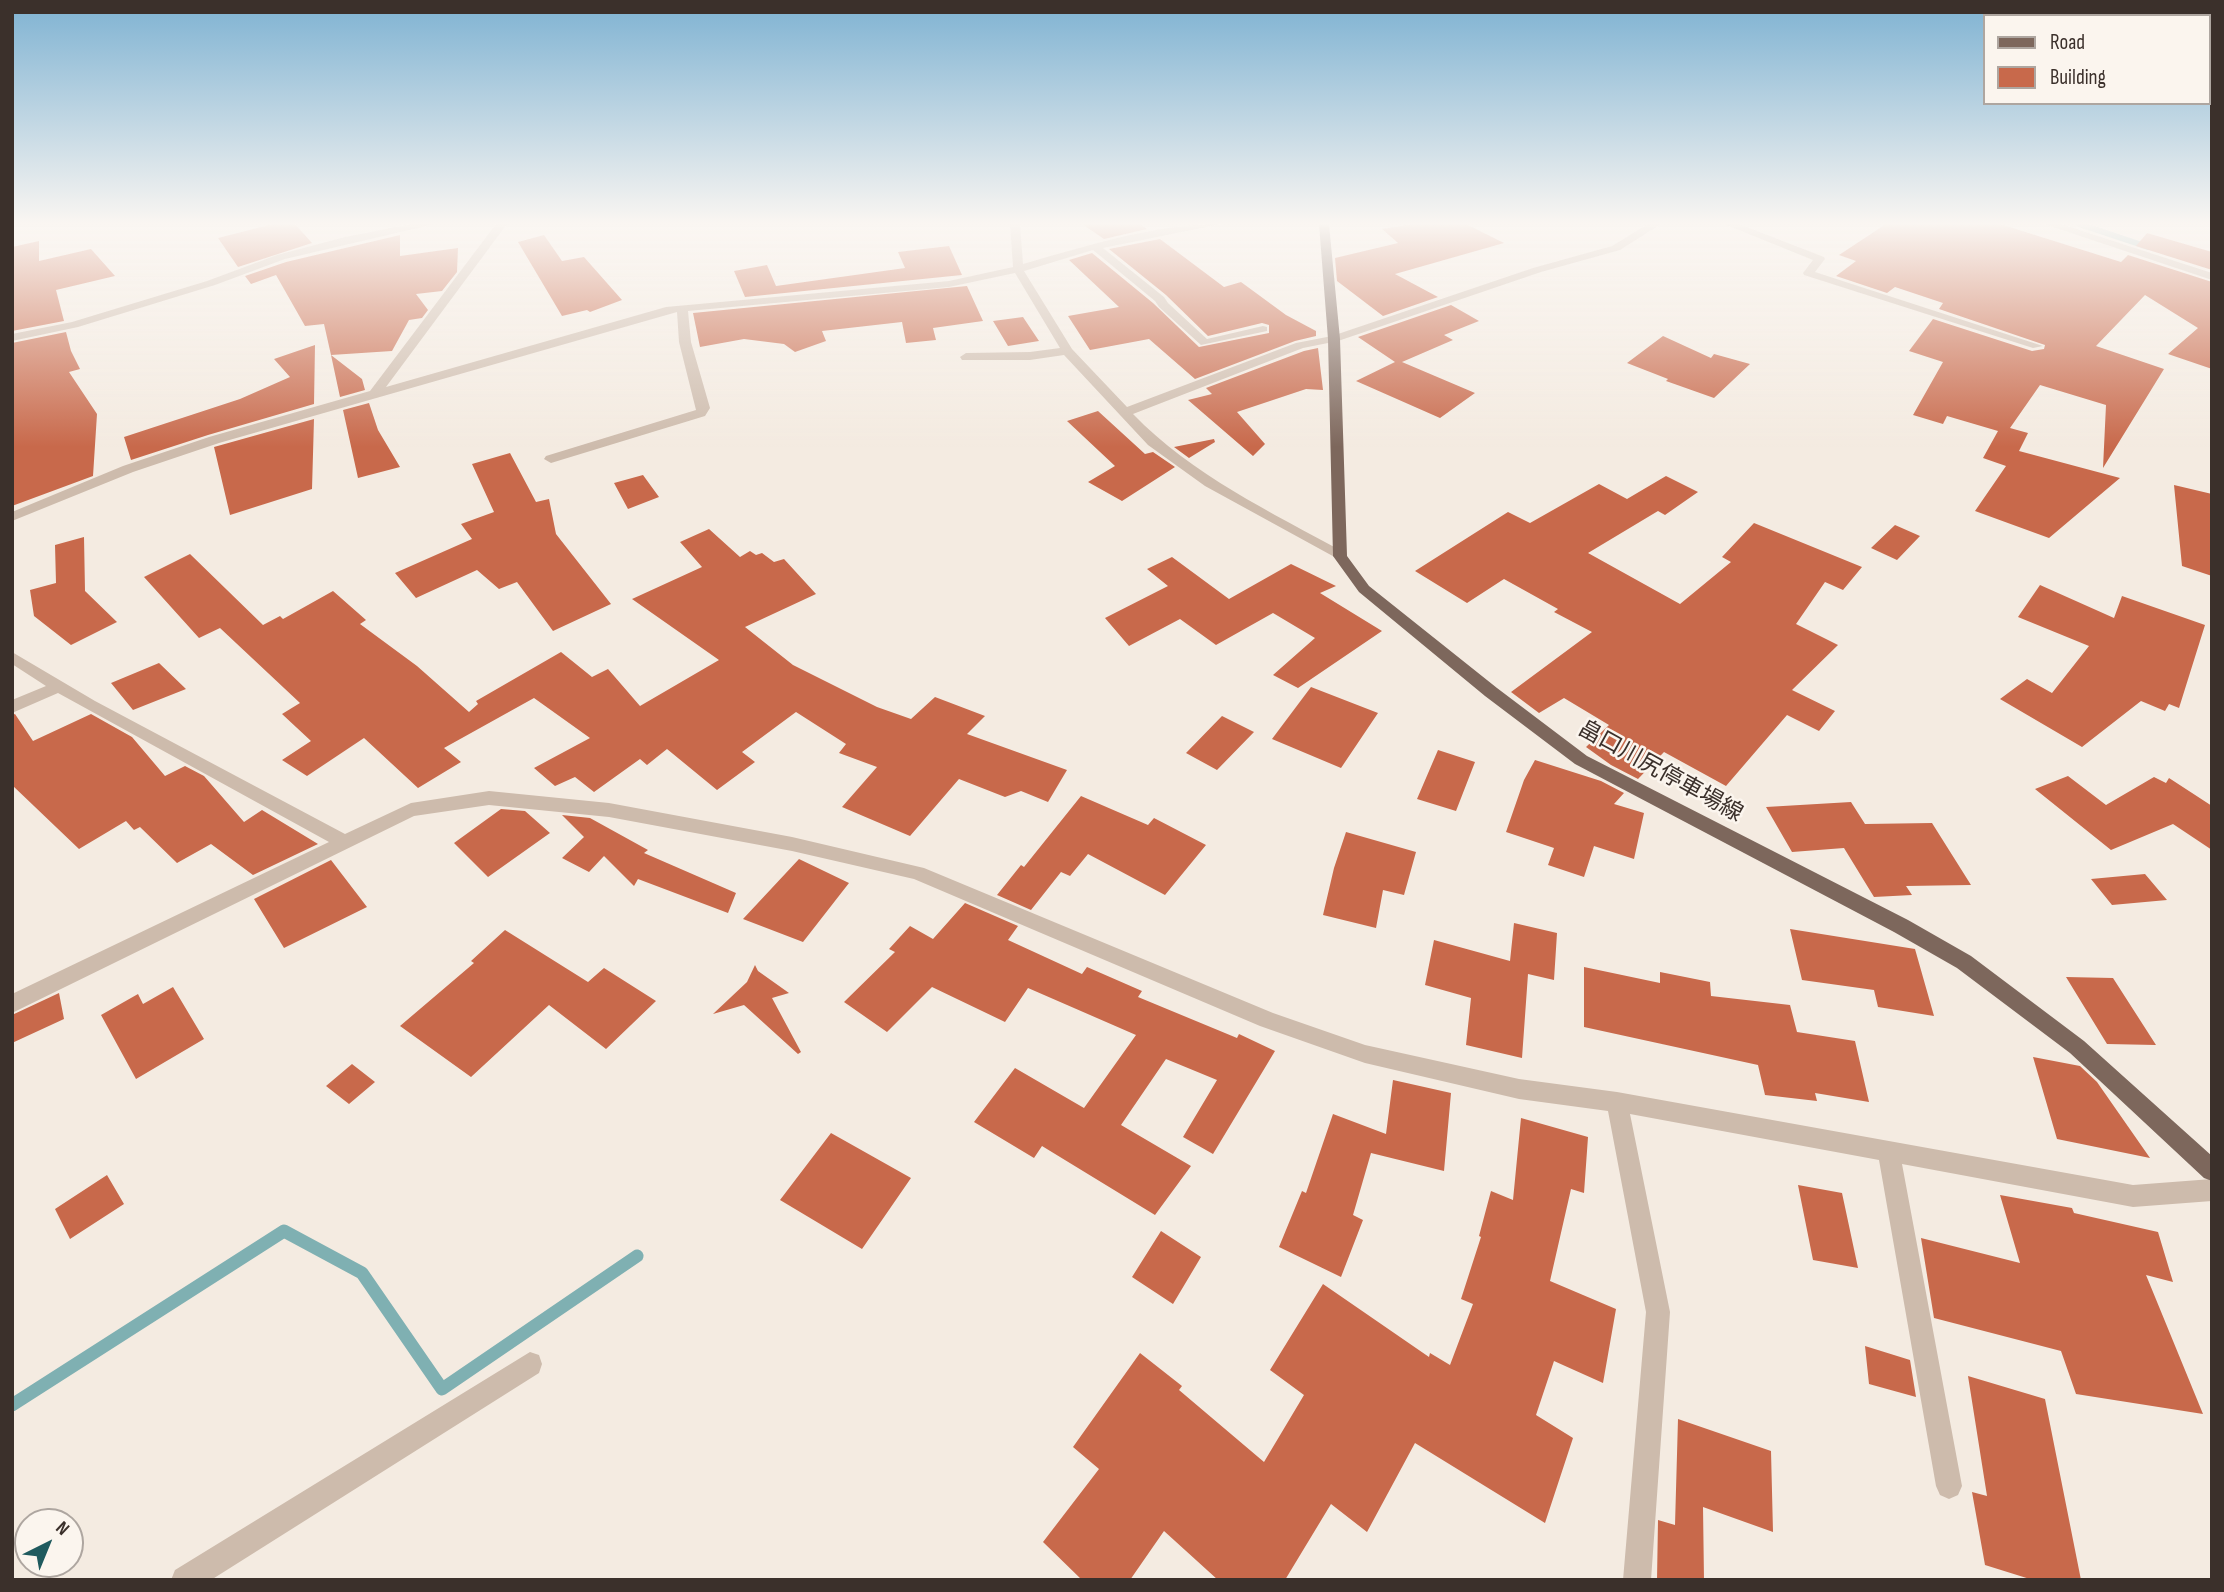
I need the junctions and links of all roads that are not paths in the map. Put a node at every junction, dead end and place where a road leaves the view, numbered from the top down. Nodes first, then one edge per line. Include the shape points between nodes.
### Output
1 (161, 298) edge
2 (447, 298) edge
3 (809, 298) edge
4 (1036, 298) edge
5 (1159, 298) edge
6 (1330, 298) edge
7 (1453, 298) edge
8 (1888, 298) edge
9 (682, 308) junction
10 (1263, 329) dead end
11 (12, 338) edge
12 (1334, 339) junction
13 (2038, 346) dead end
14 (1068, 351) junction
15 (966, 357) dead end
16 (375, 393) junction
17 (1126, 411) junction
18 (551, 459) dead end
19 (15, 514) edge
20 (1339, 556) junction
21 (12, 656) edge
22 (58, 687) junction
23 (12, 707) edge
24 (343, 841) junction
25 (12, 1004) edge
26 (1617, 1102) junction
27 (1889, 1152) junction
28 (2212, 1171) edge
29 (2212, 1190) edge
30 (530, 1364) dead end
31 (1949, 1486) dead end
32 (185, 1580) edge
33 (1637, 1580) edge

1 - 11 street
2 - 16 street
3 - 9 street
4 - 14 street
5 - 10 street via 1205,343
6 - 12 main road
7 - 12 street
8 - 13 street
9 - 16 street
9 - 18 street via 685,342 704,408 701,413
12 - 17 street via 1300,345
12 - 20 main road
14 - 15 street
14 - 17 street
16 - 19 street via 190,448
17 - 20 street via 1153,442 1210,483
20 - 28 main road, 畠口川尻停車場線 via 1364,589 1397,617 1581,760 1964,962 2077,1047
21 - 22 street
22 - 23 street
22 - 24 street
24 - 25 street
24 - 26 street via 411,810 489,798 609,810 792,844 917,873 1267,1020 1364,1054 1519,1089
26 - 27 street
26 - 33 street via 1658,1312
27 - 29 street via 2133,1196
27 - 31 street
30 - 32 street

